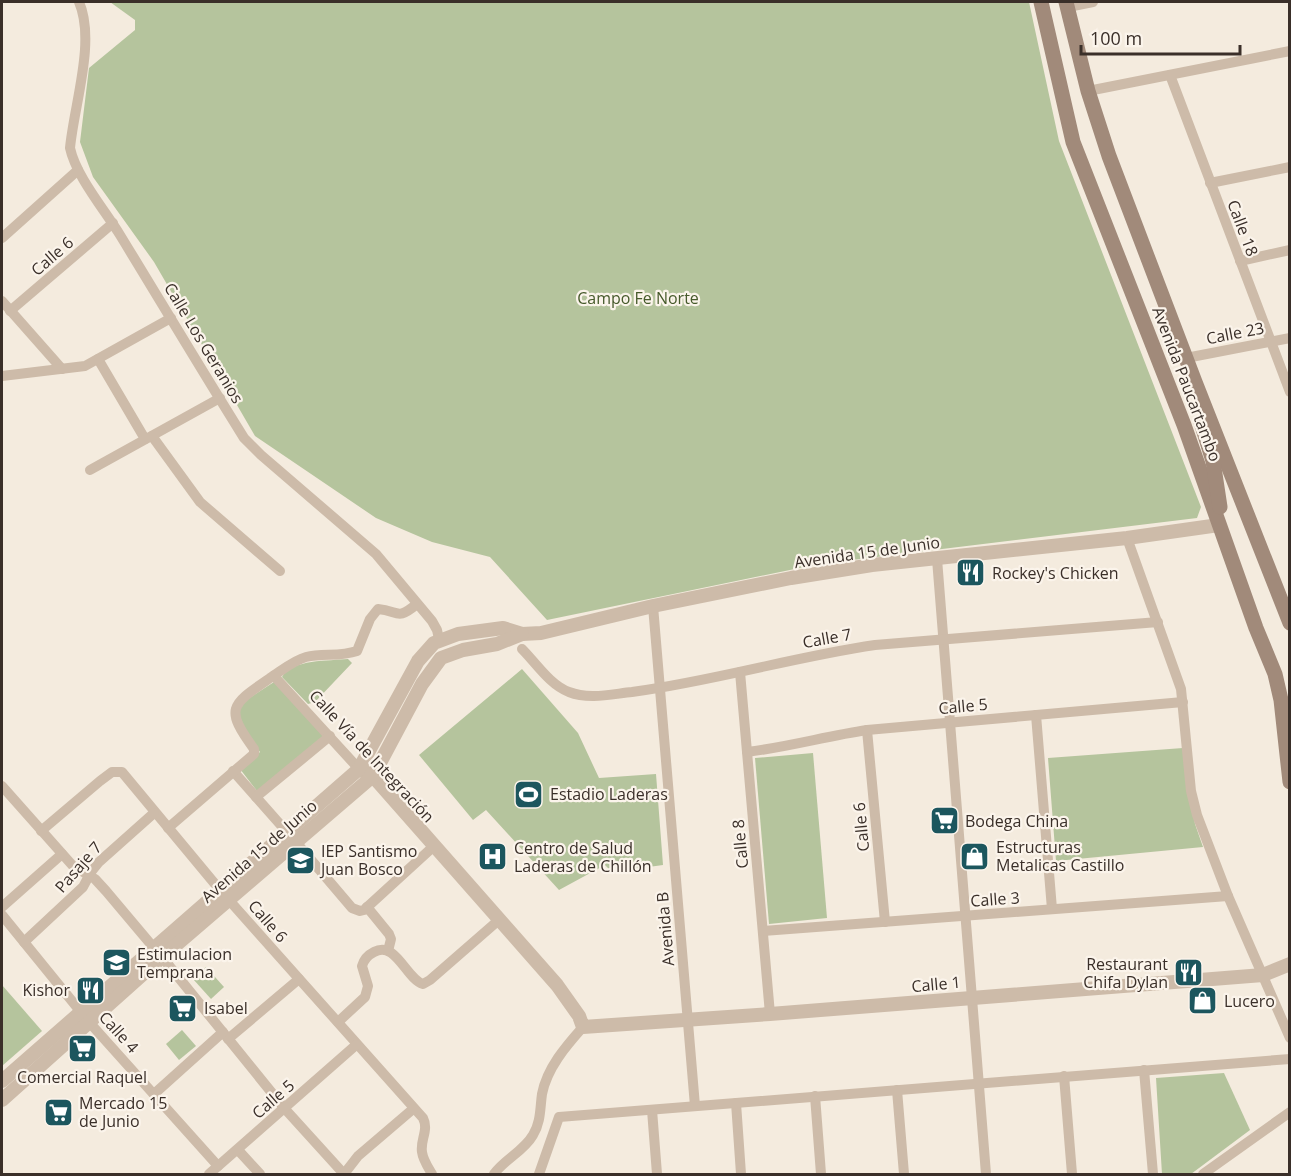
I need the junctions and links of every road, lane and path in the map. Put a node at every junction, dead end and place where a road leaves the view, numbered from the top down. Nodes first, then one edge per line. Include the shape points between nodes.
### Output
1 (79, 2) edge
2 (1041, 2) edge
3 (1093, 2) edge
4 (1067, 4) edge
5 (1290, 51) edge
6 (1170, 75) junction
7 (1088, 91) junction
8 (1290, 167) edge
9 (78, 170) junction
10 (1210, 183) junction
11 (113, 223) junction
12 (2, 238) edge
13 (1290, 250) edge
14 (1240, 261) junction
15 (2, 302) edge
16 (10, 311) junction
17 (171, 318) junction
18 (1290, 338) edge
19 (1270, 342) junction
20 (98, 358) junction
21 (1186, 358) junction
22 (62, 369) junction
23 (2, 376) edge
24 (1195, 382) junction
25 (1290, 392) edge
26 (220, 398) junction
27 (148, 437) junction
28 (90, 470) dead end
29 (1219, 525) junction
30 (1127, 538) junction
31 (938, 559) junction
32 (280, 571) dead end
33 (417, 604) junction
34 (653, 606) junction
35 (1289, 618) edge
36 (1158, 622) junction
37 (522, 634) junction
38 (439, 639) junction
39 (944, 640) junction
40 (522, 649) dead end
41 (740, 672) junction
42 (274, 676) junction
43 (660, 688) junction
44 (1183, 702) junction
45 (1036, 715) junction
46 (951, 723) junction
47 (867, 730) junction
48 (330, 736) junction
49 (747, 752) junction
50 (359, 770) junction
51 (233, 771) junction
52 (373, 776) junction
53 (1290, 782) edge
54 (2, 786) edge
55 (256, 797) junction
56 (154, 813) junction
57 (168, 828) junction
58 (41, 831) junction
59 (291, 836) junction
60 (434, 846) junction
61 (62, 854) junction
62 (89, 876) junction
63 (225, 894) junction
64 (1228, 896) junction
65 (2, 907) edge
66 (367, 908) junction
67 (1052, 909) junction
68 (2, 915) edge
69 (966, 916) junction
70 (500, 920) junction
71 (885, 922) junction
72 (763, 931) junction
73 (24, 942) junction
74 (388, 951) junction
75 (158, 953) junction
76 (1290, 964) edge
77 (1263, 975) junction
78 (299, 979) junction
79 (972, 998) junction
80 (770, 1014) junction
81 (85, 1017) junction
82 (688, 1020) junction
83 (338, 1022) junction
84 (583, 1027) junction
85 (225, 1036) junction
86 (1290, 1038) edge
87 (356, 1045) junction
88 (1290, 1059) edge
89 (1144, 1070) junction
90 (1064, 1076) junction
91 (2, 1081) edge
92 (979, 1083) junction
93 (897, 1090) junction
94 (154, 1094) junction
95 (815, 1096) junction
96 (2, 1100) edge
97 (736, 1103) junction
98 (695, 1106) junction
99 (413, 1108) junction
100 (285, 1109) junction
101 (652, 1110) junction
102 (1290, 1112) edge
103 (238, 1150) junction
104 (218, 1166) junction
105 (209, 1174) edge
106 (260, 1174) edge
107 (344, 1174) edge
108 (432, 1174) edge
109 (494, 1174) edge
110 (539, 1174) edge
111 (657, 1174) edge
112 (741, 1174) edge
113 (821, 1174) edge
114 (904, 1174) edge
115 (986, 1174) edge
116 (1071, 1174) edge
117 (1153, 1174) edge
118 (1203, 1174) edge

1 - 9 street, Calle Los Geranios via 85,47 70,148
2 - 29 main road, Avenida Paucartambo via 1073,142 1180,414
3 - 4 street
4 - 7 main road, Avenida Paucartambo
5 - 6 street
6 - 7 street
6 - 10 street, Calle 18
7 - 21 main road, Avenida Paucartambo via 1108,156
8 - 10 street
9 - 11 street, Calle Los Geranios
9 - 12 street
10 - 14 street, Calle 18
11 - 16 street, Calle 6
11 - 17 street, Calle Los Geranios
13 - 14 street
14 - 19 street, Calle 18
15 - 16 street
16 - 22 street
17 - 20 street
17 - 26 street, Calle Los Geranios
18 - 19 street, Calle 23
19 - 21 street, Calle 23
19 - 25 street, Calle 18
20 - 22 street via 85,366
20 - 27 street
21 - 24 main road, Avenida Paucartambo
22 - 23 street
24 - 29 main road via 1194,401 1213,461 1220,503
24 - 35 main road, Avenida Paucartambo
26 - 27 street
26 - 33 street, Calle Los Geranios via 244,438 376,554
27 - 28 street
27 - 32 street via 200,502
29 - 30 street, Avenida 15 de Junio
29 - 53 main road, Avenida Paucartambo via 1275,674
30 - 31 street, Avenida 15 de Junio
30 - 36 street
31 - 34 street, Avenida 15 de Junio via 791,578
31 - 39 street
33 - 38 street, Calle Los Geranios via 432,621
33 - 42 street via 401,614 378,609 357,651 306,657
34 - 37 street, Avenida 15 de Junio
34 - 43 street, Avenida B
36 - 39 street, Calle 7
36 - 44 street
37 - 38 street, Avenida 15 de Junio via 503,628
37 - 52 street, Avenida 15 de Junio via 437,661
38 - 50 street, Avenida 15 de Junio via 418,661
39 - 41 street, Calle 7 via 830,651
39 - 46 street
40 - 43 street, Calle 7 via 556,685 581,696
41 - 43 street, Calle 7
41 - 49 street, Calle 8
42 - 48 street, Calle Vía de Integración
42 - 51 street via 242,697 236,709 238,727 254,754
43 - 82 street, Avenida B
44 - 45 street, Calle 5
44 - 64 street via 1194,804
45 - 46 street, Calle 5
45 - 67 street
46 - 47 street, Calle 5
46 - 69 street
47 - 49 street, Calle 5
47 - 71 street, Calle 6
48 - 50 street, Calle Vía de Integración
48 - 55 street
49 - 72 street, Calle 8
50 - 52 street, Calle Vía de Integración
50 - 59 street, Avenida 15 de Junio
51 - 55 street
51 - 57 street
52 - 59 street, Avenida 15 de Junio
52 - 60 street, Calle Vía de Integración
54 - 58 street
55 - 59 street
56 - 57 street, Calle 6
56 - 58 street, Calle 6 via 122,772 115,771
56 - 62 street, Pasaje 7 via 99,862
57 - 63 street, Calle 6
58 - 61 street
59 - 63 street, Avenida 15 de Junio
59 - 66 street via 352,908
60 - 66 street
60 - 70 street, Calle Vía de Integración
61 - 62 street via 78,871
61 - 65 street
62 - 73 street, Pasaje 7 via 84,887
62 - 75 street
63 - 75 street, Avenida 15 de Junio
63 - 78 street, Calle 6
64 - 67 street, Calle 3
64 - 77 street
66 - 74 street via 389,934
67 - 69 street, Calle 3
68 - 73 street, Calle 4
69 - 71 street, Calle 3
69 - 79 street
70 - 74 street via 427,983 419,983
70 - 84 street, Calle Vía de Integración via 569,999
71 - 72 street, Calle 3
72 - 80 street, Calle 8
73 - 81 street, Calle 4
74 - 83 street via 380,950 363,961 368,986 365,997
75 - 81 street, Avenida 15 de Junio
75 - 85 street
76 - 77 street, Calle 1
77 - 79 street, Calle 1
77 - 86 street
78 - 83 street, Calle 6
78 - 85 street
79 - 80 street, Calle 1
79 - 92 street
80 - 82 street, Calle 1
81 - 91 street, Avenida 15 de Junio
81 - 94 street, Calle 4
81 - 96 street, Avenida 15 de Junio
82 - 84 street, Calle 1
82 - 98 street, Avenida B
83 - 87 street, Calle 6
84 - 109 street via 548,1075 533,1136
85 - 94 street
85 - 100 street
87 - 99 street, Calle 6
87 - 100 street, Calle 5
88 - 89 street
89 - 90 street
89 - 117 street
90 - 92 street
90 - 116 street
92 - 93 street
92 - 115 street
93 - 95 street
93 - 114 street
94 - 104 street, Calle 4
95 - 97 street
95 - 113 street
97 - 98 street
97 - 112 street
98 - 101 street
99 - 107 street via 358,1156
99 - 108 street, Calle 6 via 425,1123 422,1154
100 - 103 street, Calle 5
100 - 107 street
101 - 110 street via 559,1117
101 - 111 street
102 - 118 street
103 - 104 street, Calle 5
103 - 106 street
104 - 105 street, Calle 5

